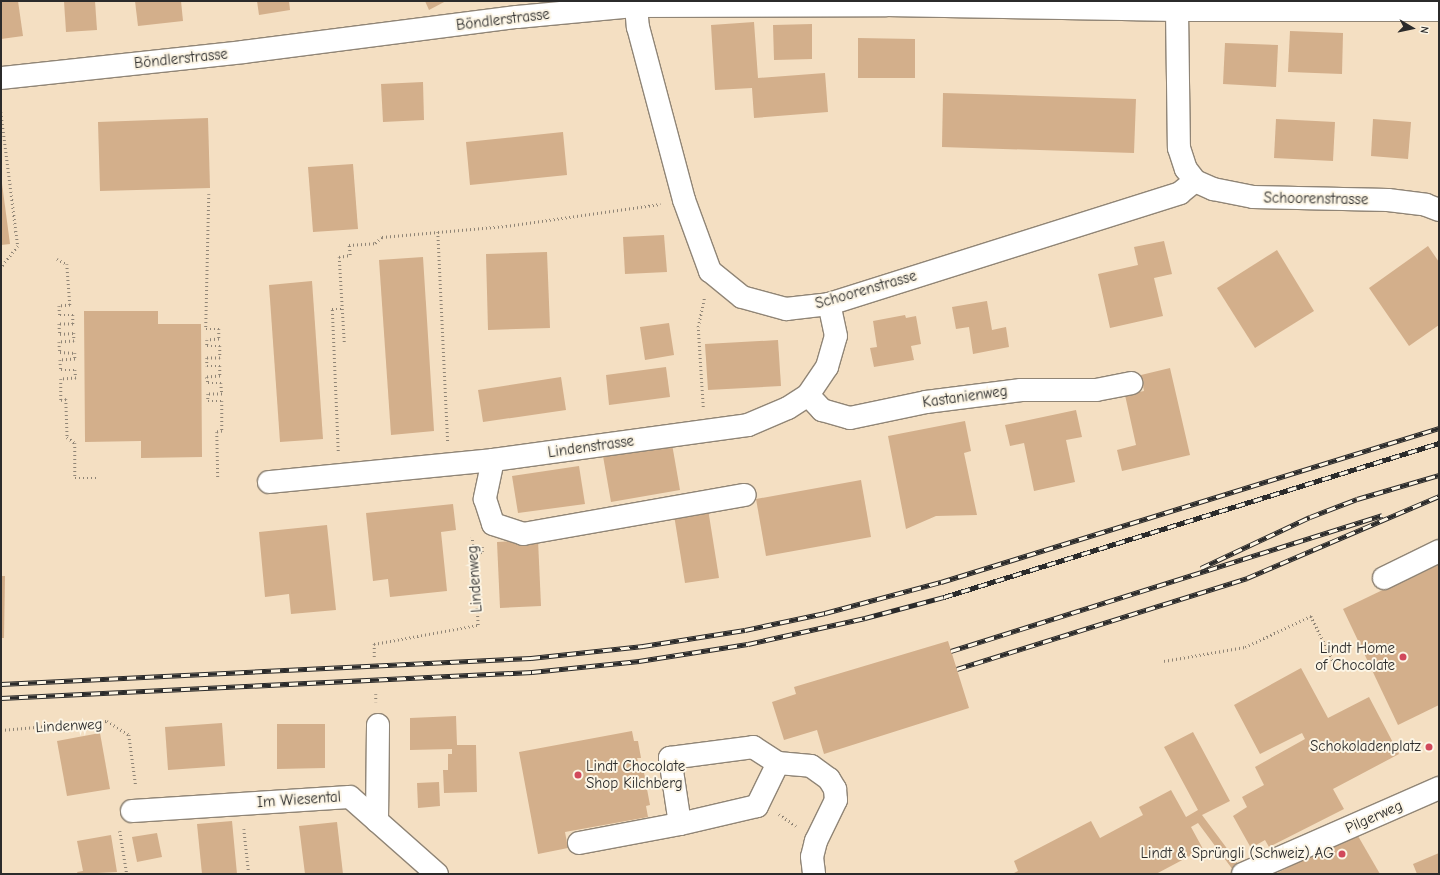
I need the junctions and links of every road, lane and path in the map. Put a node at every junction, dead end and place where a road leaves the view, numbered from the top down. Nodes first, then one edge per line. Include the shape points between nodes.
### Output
1 (1154, 5) edge
2 (636, 6) junction
3 (515, 9) edge
4 (1176, 10) junction
5 (1439, 10) edge
6 (1, 78) edge
7 (1, 112) edge
8 (1195, 180) junction
9 (209, 194) dead end
10 (684, 200) junction
11 (1439, 210) edge
12 (438, 232) junction
13 (57, 259) dead end
14 (1, 268) edge
15 (710, 270) junction
16 (829, 304) junction
17 (342, 309) junction
18 (344, 342) dead end
19 (1131, 383) dead end
20 (808, 395) junction
21 (705, 431) junction
22 (493, 460) junction
23 (449, 465) junction
24 (340, 475) junction
25 (96, 478) dead end
26 (218, 478) dead end
27 (269, 482) dead end
28 (745, 495) dead end
29 (472, 530) dead end
30 (1439, 551) edge
31 (1384, 578) dead end
32 (374, 656) dead end
33 (1164, 661) dead end
34 (1333, 661) dead end
35 (378, 725) dead end
36 (1, 730) edge
37 (778, 763) junction
38 (1439, 788) edge
39 (760, 800) junction
40 (241, 804) junction
41 (136, 812) junction
42 (377, 821) junction
43 (680, 824) junction
44 (816, 841) junction
45 (579, 844) dead end
46 (127, 874) edge
47 (249, 874) edge
48 (436, 874) edge
49 (814, 874) edge
50 (1243, 874) edge

1 - 2 street, Böndlerstrasse
1 - 4 street, Böndlerstrasse
2 - 3 street, Böndlerstrasse
2 - 10 street, Schoorenstrasse via 638,27
3 - 6 street, Böndlerstrasse via 243,52
4 - 5 street, Böndlerstrasse
4 - 8 street via 1179,148 1186,169
7 - 14 path via 18,246
8 - 11 street, Schoorenstrasse via 1213,189 1253,197 1388,200 1426,205
8 - 16 street, Schoorenstrasse via 1180,193
9 - 26 path via 206,329 219,329 219,339 207,340 207,346 220,346 220,358 207,358 207,366 220,366 220,376 207,377 208,383 221,383 222,394 208,394 208,402 222,401 222,431 217,432
10 - 12 path via 506,226
10 - 15 street, Schoorenstrasse
12 - 17 path via 382,237 376,243 349,245 350,255 339,257
12 - 23 path
13 - 25 path via 67,264 70,305 59,306 60,315 73,315 73,324 59,324 60,334 74,333 74,341 59,342 60,352 75,353 75,359 60,360 61,370 75,370 76,378 60,379 61,400 66,399 67,437 75,443 75,478
15 - 16 street, Schoorenstrasse via 742,297 786,309
15 - 21 path via 698,327
16 - 20 street, Lindenstrasse via 836,336 827,367
17 - 18 path
17 - 24 path via 332,309
19 - 20 street, Kastanienweg via 1096,390 1021,390 926,402 850,418 822,410
20 - 21 street, Lindenstrasse via 788,408 748,425
21 - 22 street, Lindenstrasse
22 - 23 street, Lindenstrasse
22 - 28 street via 485,499 493,524 523,534
23 - 24 street, Lindenstrasse
24 - 27 street, Lindenstrasse
29 - 32 path, Lindenweg via 478,625 374,644
30 - 31 street
33 - 34 path via 1245,647 1311,616
35 - 42 street
36 - 41 path, Lindenweg via 107,722 129,735
37 - 39 street
37 - 43 street via 753,747 670,758
37 - 44 street via 811,766 828,779 835,789 836,800 832,811
38 - 50 street, Pilgerweg
39 - 43 street via 756,806
39 - 44 path
40 - 41 street, Im Wiesental
40 - 42 street, Im Wiesental via 350,797
40 - 47 path
41 - 46 path via 116,812
42 - 48 street, Im Wiesental
43 - 45 street
44 - 49 street via 812,857

